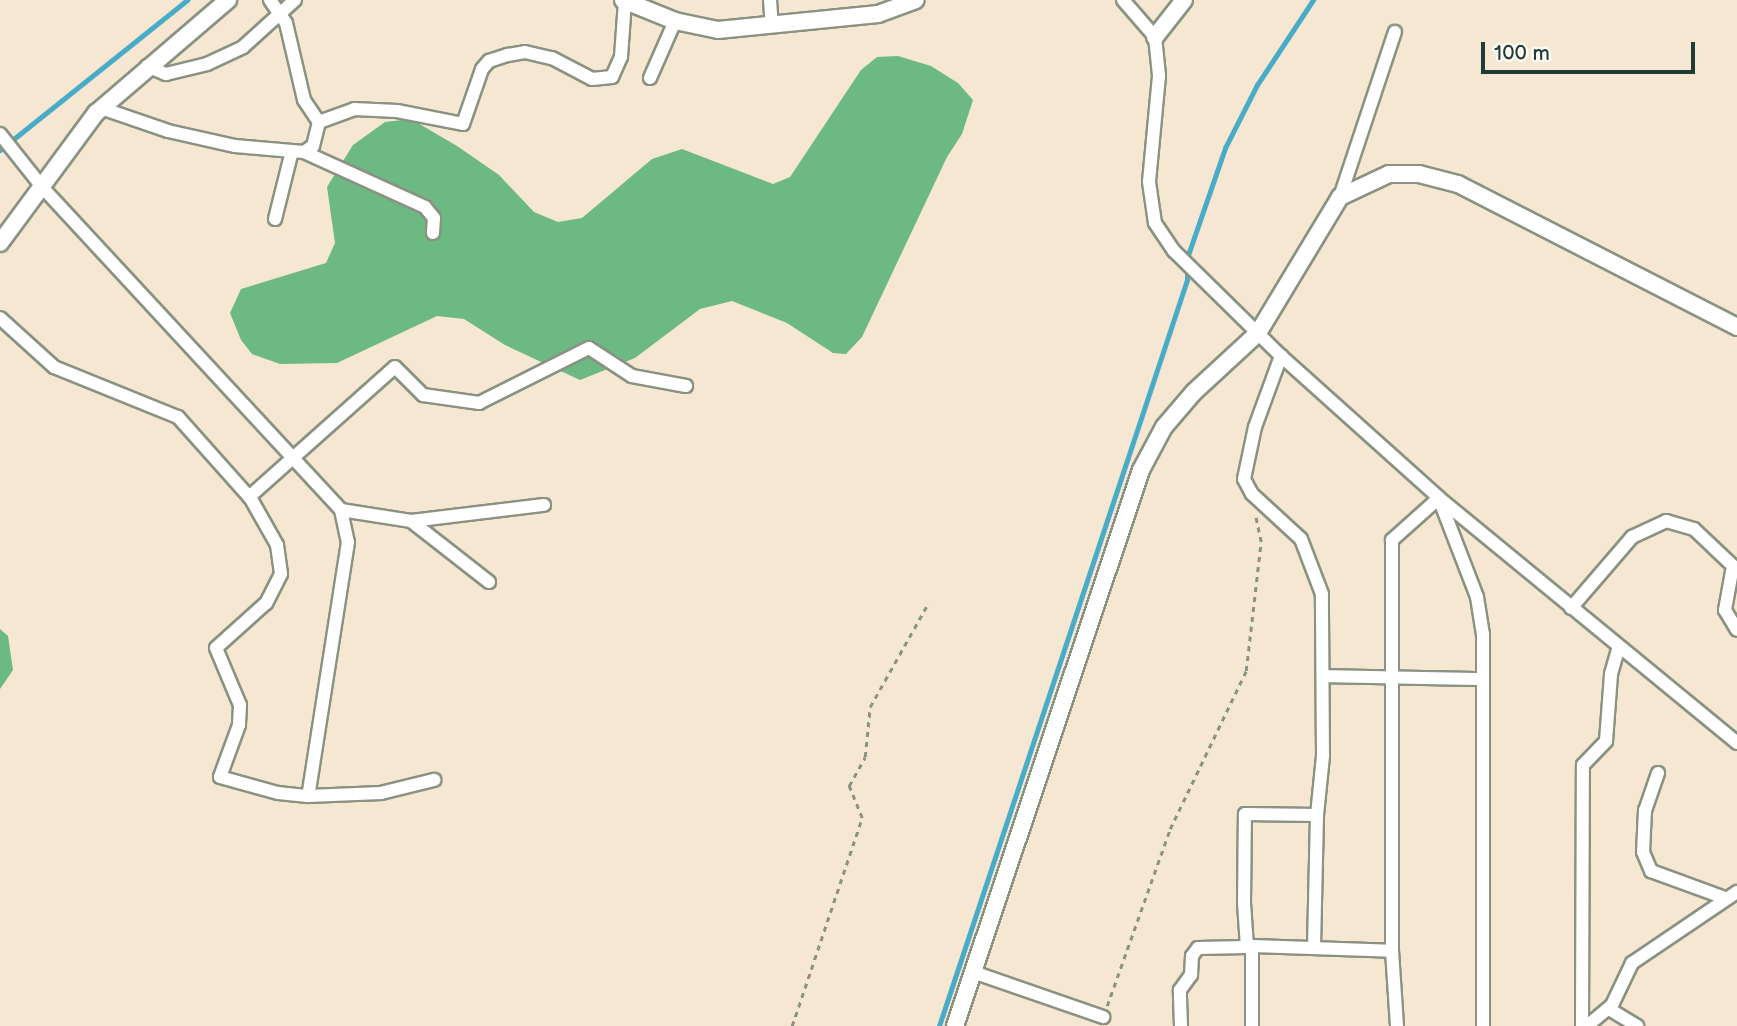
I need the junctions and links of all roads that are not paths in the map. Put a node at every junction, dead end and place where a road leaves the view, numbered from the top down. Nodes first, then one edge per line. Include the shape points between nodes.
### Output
1 (228, 0) edge
2 (270, 0) edge
3 (295, 0) edge
4 (770, 0) edge
5 (916, 0) edge
6 (1123, 0) edge
7 (1184, 0) edge
8 (624, 1) edge
9 (281, 16) junction
10 (675, 21) junction
11 (772, 26) junction
12 (1395, 32) dead end
13 (1155, 37) junction
14 (147, 66) junction
15 (650, 78) dead end
16 (101, 108) junction
17 (319, 121) junction
18 (1, 136) edge
19 (298, 152) junction
20 (43, 188) junction
21 (1340, 197) junction
22 (275, 219) dead end
23 (433, 233) dead end
24 (0, 243) edge
25 (0, 318) edge
26 (1737, 327) edge
27 (1258, 333) junction
28 (1281, 356) junction
29 (685, 386) dead end
30 (292, 457) junction
31 (249, 496) junction
32 (1439, 498) junction
33 (544, 505) dead end
34 (341, 510) junction
35 (411, 521) junction
36 (489, 582) dead end
37 (1571, 608) junction
38 (1737, 630) edge
39 (1618, 649) junction
40 (1324, 676) junction
41 (1392, 677) junction
42 (1483, 680) junction
43 (1737, 743) edge
44 (1658, 773) dead end
45 (434, 780) dead end
46 (308, 796) junction
47 (1317, 815) junction
48 (1731, 895) edge
49 (1249, 946) junction
50 (1314, 947) junction
51 (1392, 951) junction
52 (973, 972) junction
53 (1609, 1009) junction
54 (1103, 1017) road end
55 (955, 1026) edge
56 (1181, 1026) edge
57 (1252, 1026) edge
58 (1397, 1026) edge
59 (1483, 1026) edge
60 (1584, 1026) edge
61 (1637, 1026) edge

1 - 14 street
2 - 9 street
3 - 9 street
4 - 11 street
5 - 11 street via 878,14
6 - 13 street
7 - 13 street
8 - 10 street
8 - 17 street via 618,69 603,81 552,58 517,53 489,61 482,69 463,124 380,109 354,109
9 - 14 street via 243,47 207,64 166,74
9 - 17 street via 294,43 303,100
10 - 11 street via 718,30
10 - 15 street
12 - 21 street
13 - 27 street via 1158,76 1149,182 1155,223 1192,271
14 - 16 street
16 - 19 street via 167,131 235,146
16 - 20 street
17 - 19 street via 313,146
18 - 20 street
19 - 22 street
19 - 23 street via 425,207 434,218
20 - 24 street
20 - 30 street
21 - 26 street via 1389,174 1419,174 1458,184
21 - 27 street
25 - 31 street via 54,367 178,417
27 - 28 street
27 - 52 street via 1172,418 1141,470
28 - 32 street
28 - 40 street via 1243,470 1250,491 1301,539 1324,601
29 - 30 street via 632,376 589,348 479,403 423,395 395,366
30 - 31 street
30 - 34 street
31 - 46 street via 277,545 281,574 266,603 216,648 240,705 239,725 220,777
32 - 37 street
32 - 41 street via 1392,540
32 - 42 street via 1477,597
33 - 35 street
34 - 35 street
34 - 46 street via 348,542
35 - 36 street
37 - 38 street via 1632,537 1666,521 1694,528 1733,566 1725,610
37 - 39 street
39 - 43 street
39 - 60 street via 1611,674 1606,741 1583,765
40 - 41 street
40 - 47 street
41 - 42 street
41 - 51 street
42 - 59 street
44 - 48 street via 1645,810 1643,852 1651,871
45 - 46 street via 381,793
47 - 49 street via 1245,814
47 - 50 street
48 - 53 street via 1632,963
49 - 50 street
49 - 56 street via 1198,948 1192,956 1191,975 1180,990
49 - 57 street
50 - 51 street
51 - 58 street
52 - 54 street
52 - 55 street
53 - 60 street
53 - 61 street

